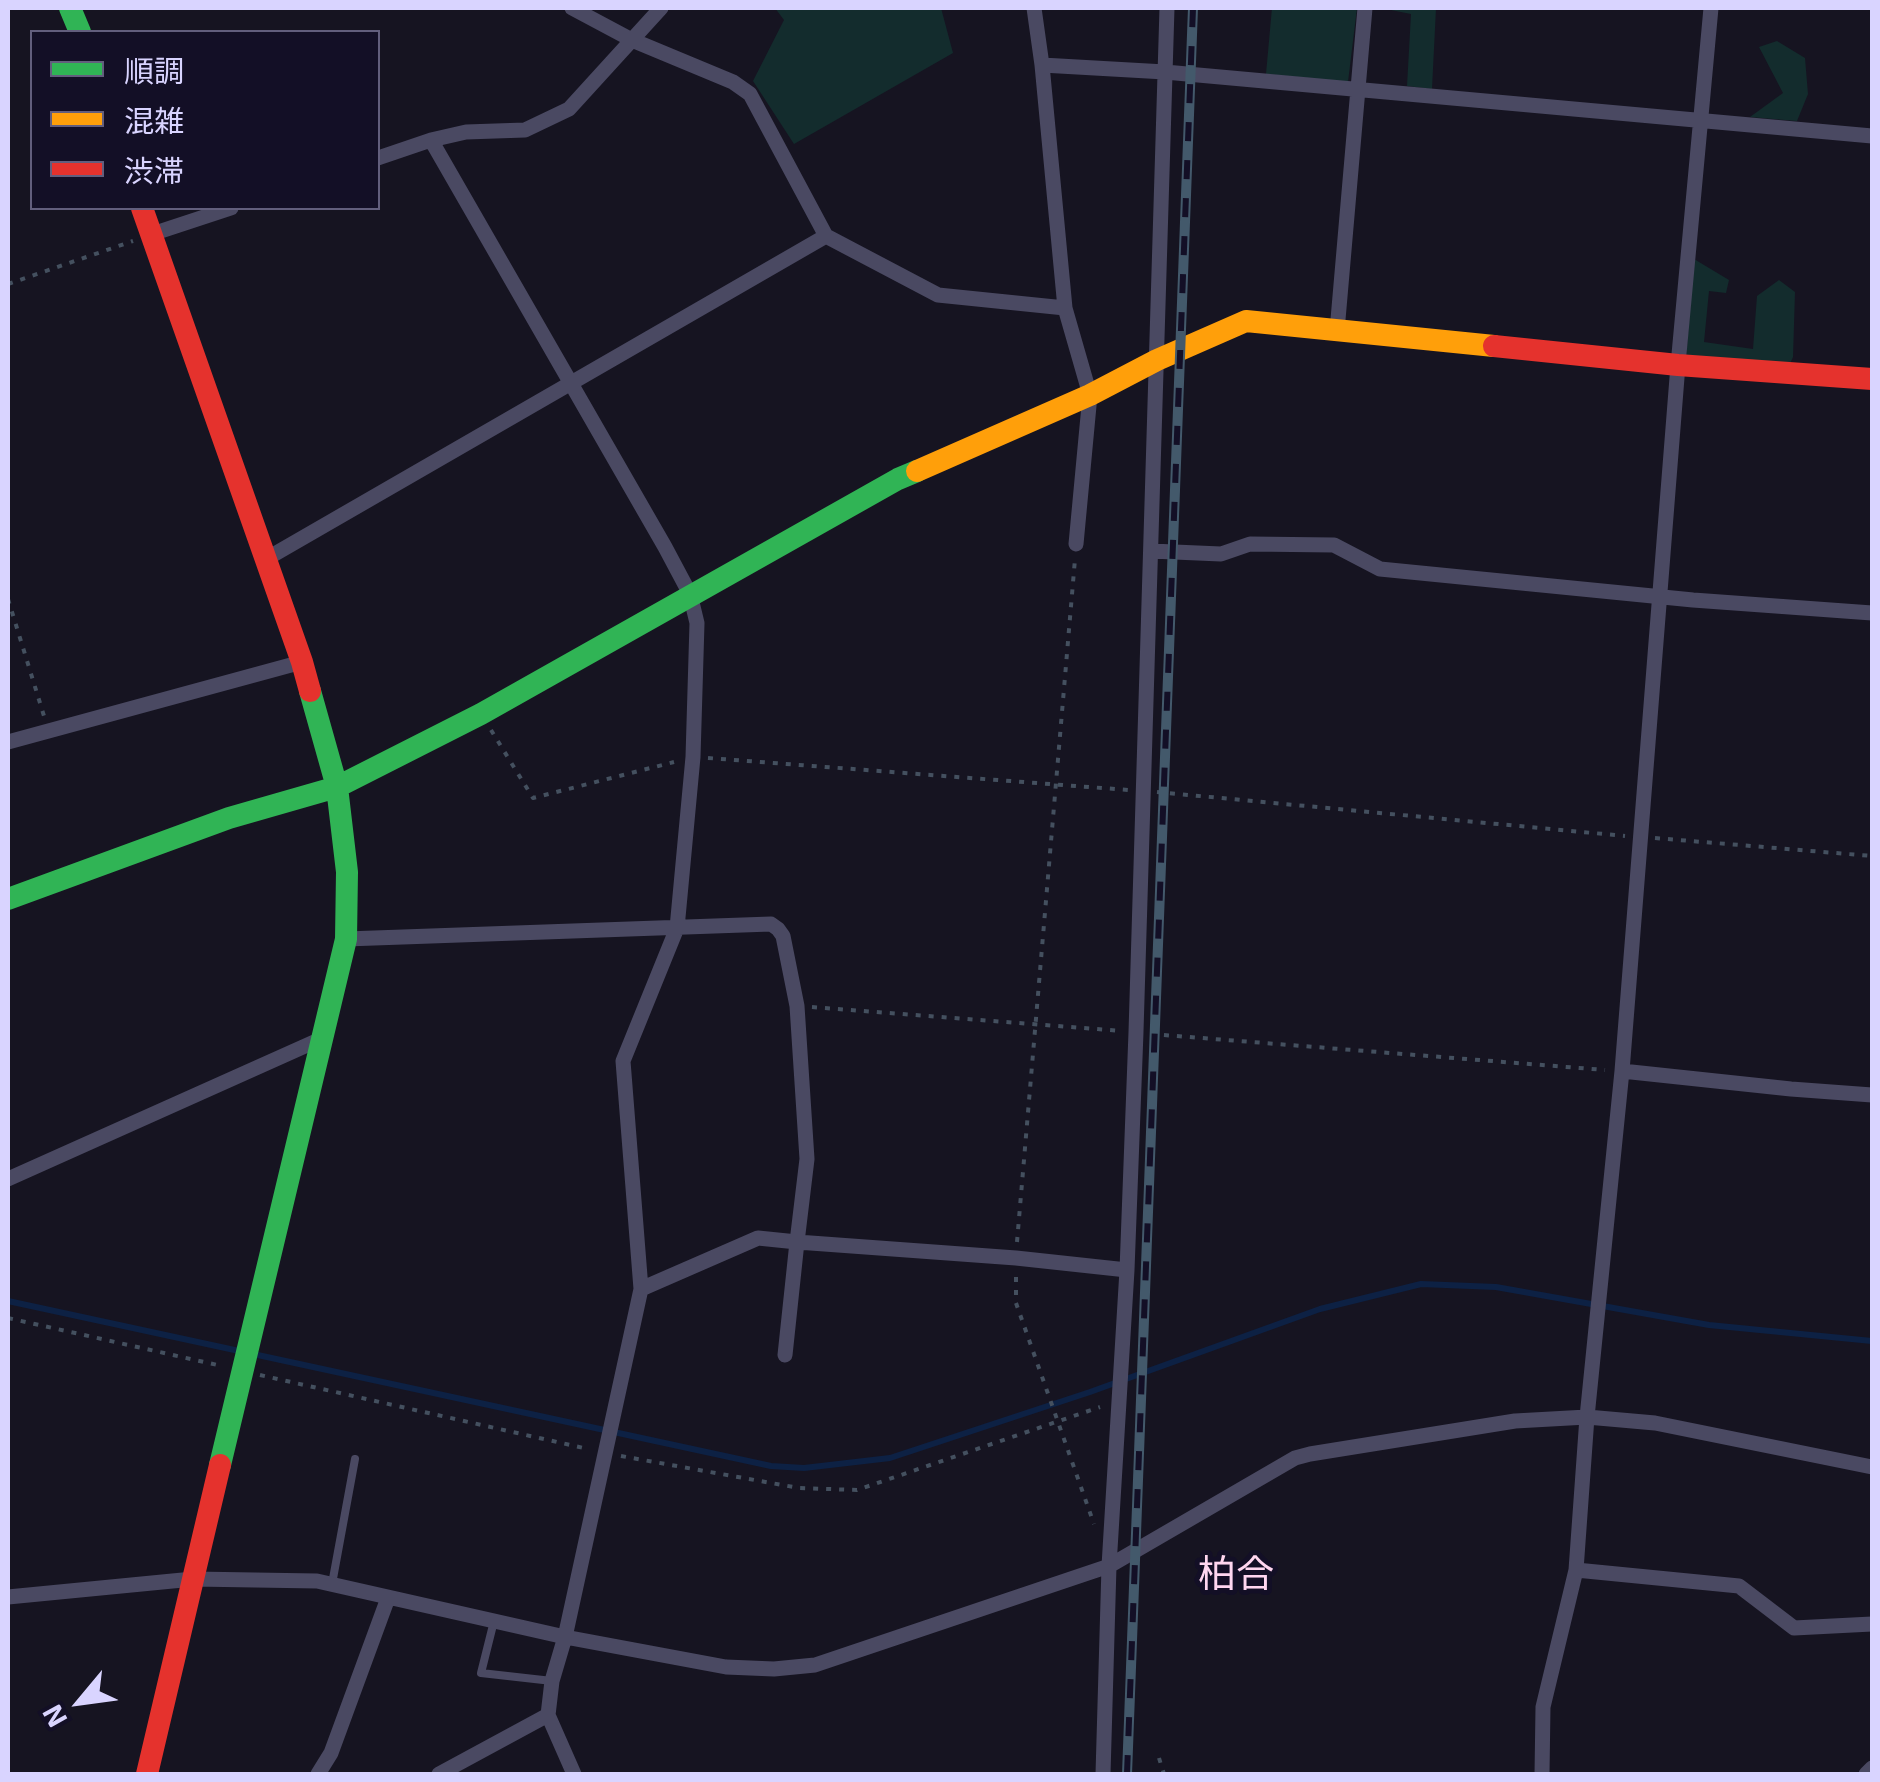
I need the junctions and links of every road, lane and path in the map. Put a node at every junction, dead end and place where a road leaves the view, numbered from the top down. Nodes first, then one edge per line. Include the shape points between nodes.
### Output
1 (572, 8) edge
2 (661, 8) edge
3 (1034, 8) edge
4 (1167, 8) edge
5 (1366, 8) edge
6 (1712, 8) edge
7 (632, 40) junction
8 (1042, 65) junction
9 (1166, 72) junction
10 (1357, 90) junction
11 (1700, 122) junction
12 (1872, 136) edge
13 (431, 140) junction
14 (380, 157) edge
15 (143, 210) edge
16 (225, 210) edge
17 (152, 234) junction
18 (826, 236) junction
19 (8, 284) edge
20 (1065, 308) junction
21 (1336, 331) junction
22 (1157, 360) junction
23 (1678, 365) junction
24 (1872, 379) edge
25 (571, 384) junction
26 (1090, 395) junction
27 (1076, 544) joint
28 (1151, 551) junction
29 (266, 559) junction
30 (690, 594) junction
31 (1661, 596) junction
32 (8, 599) edge
33 (1872, 613) edge
34 (302, 662) junction
35 (49, 730) junction
36 (8, 742) edge
37 (337, 788) junction
38 (8, 899) edge
39 (677, 928) junction
40 (346, 940) junction
41 (798, 1006) junction
42 (1036, 1026) junction
43 (1136, 1032) junction
44 (323, 1038) junction
45 (1622, 1071) junction
46 (1872, 1094) edge
47 (8, 1179) edge
48 (797, 1242) junction
49 (1016, 1258) junction
50 (1126, 1270) junction
51 (641, 1289) junction
52 (8, 1318) edge
53 (785, 1355) dead end
54 (242, 1371) junction
55 (1119, 1401) junction
56 (1587, 1416) junction
57 (1058, 1421) junction
58 (606, 1453) junction
59 (355, 1459) dead end
60 (1872, 1466) edge
61 (1096, 1530) dead end
62 (1109, 1566) junction
63 (1576, 1570) junction
64 (193, 1580) junction
65 (332, 1584) junction
66 (8, 1597) edge
67 (388, 1598) junction
68 (494, 1622) junction
69 (1872, 1624) edge
70 (566, 1637) junction
71 (552, 1681) junction
72 (548, 1715) junction
73 (1159, 1758) dead end
74 (1872, 1768) edge
75 (147, 1774) edge
76 (318, 1774) edge
77 (439, 1774) edge
78 (574, 1774) edge
79 (1103, 1774) edge
80 (1164, 1774) edge
81 (1542, 1774) edge
82 (1866, 1774) edge

1 - 7 street
2 - 7 street
3 - 8 street
4 - 9 street
5 - 10 street
6 - 11 street
7 - 13 street via 570,109 524,130
7 - 18 street via 750,94
8 - 9 street
8 - 20 street
9 - 10 street
9 - 22 street
10 - 11 street
10 - 21 street
11 - 12 street
11 - 23 street
13 - 14 street
13 - 25 street
15 - 17 street
16 - 17 street
17 - 19 path
17 - 29 street
18 - 20 street via 938,295
18 - 25 street
20 - 26 street
21 - 22 street via 1246,321
21 - 23 street
22 - 26 street
22 - 28 street
23 - 24 street
23 - 31 street
25 - 29 street
25 - 30 street
26 - 27 street
26 - 30 street via 898,479
27 - 42 path
28 - 31 street via 1221,554 1250,544 1334,545 1380,569
28 - 43 street
29 - 34 street
30 - 37 street
30 - 39 street via 697,623 693,757
31 - 33 street
31 - 45 street
32 - 35 path
34 - 35 street
34 - 37 street
35 - 36 street
37 - 38 street via 228,818
37 - 40 street via 347,872
39 - 40 street
39 - 41 street via 771,924 782,936
39 - 51 street via 623,1060
40 - 44 street
41 - 42 path
41 - 48 street via 807,1158
42 - 43 path
42 - 49 path
43 - 45 path
43 - 50 street
44 - 47 street
44 - 54 street
45 - 46 street
45 - 56 street
48 - 49 street
48 - 51 street via 758,1238
48 - 53 street
49 - 50 street
49 - 57 path via 1016,1303
50 - 55 street
51 - 58 street
52 - 54 path
54 - 58 path
54 - 64 street
55 - 57 path
55 - 62 street
56 - 60 street
56 - 62 street via 1515,1421 1295,1458
56 - 63 street
57 - 58 path via 857,1490 799,1488
57 - 61 path
58 - 70 street
59 - 65 lane
62 - 70 street via 815,1665 726,1667
62 - 79 street
63 - 69 street via 1739,1586 1794,1628
63 - 81 street via 1543,1707
64 - 65 street
64 - 66 street
64 - 75 street
65 - 67 street
67 - 68 street
67 - 76 street
68 - 70 street
68 - 71 lane via 481,1673
70 - 71 street
71 - 72 street
72 - 77 street
72 - 78 street
73 - 80 path
74 - 82 street

